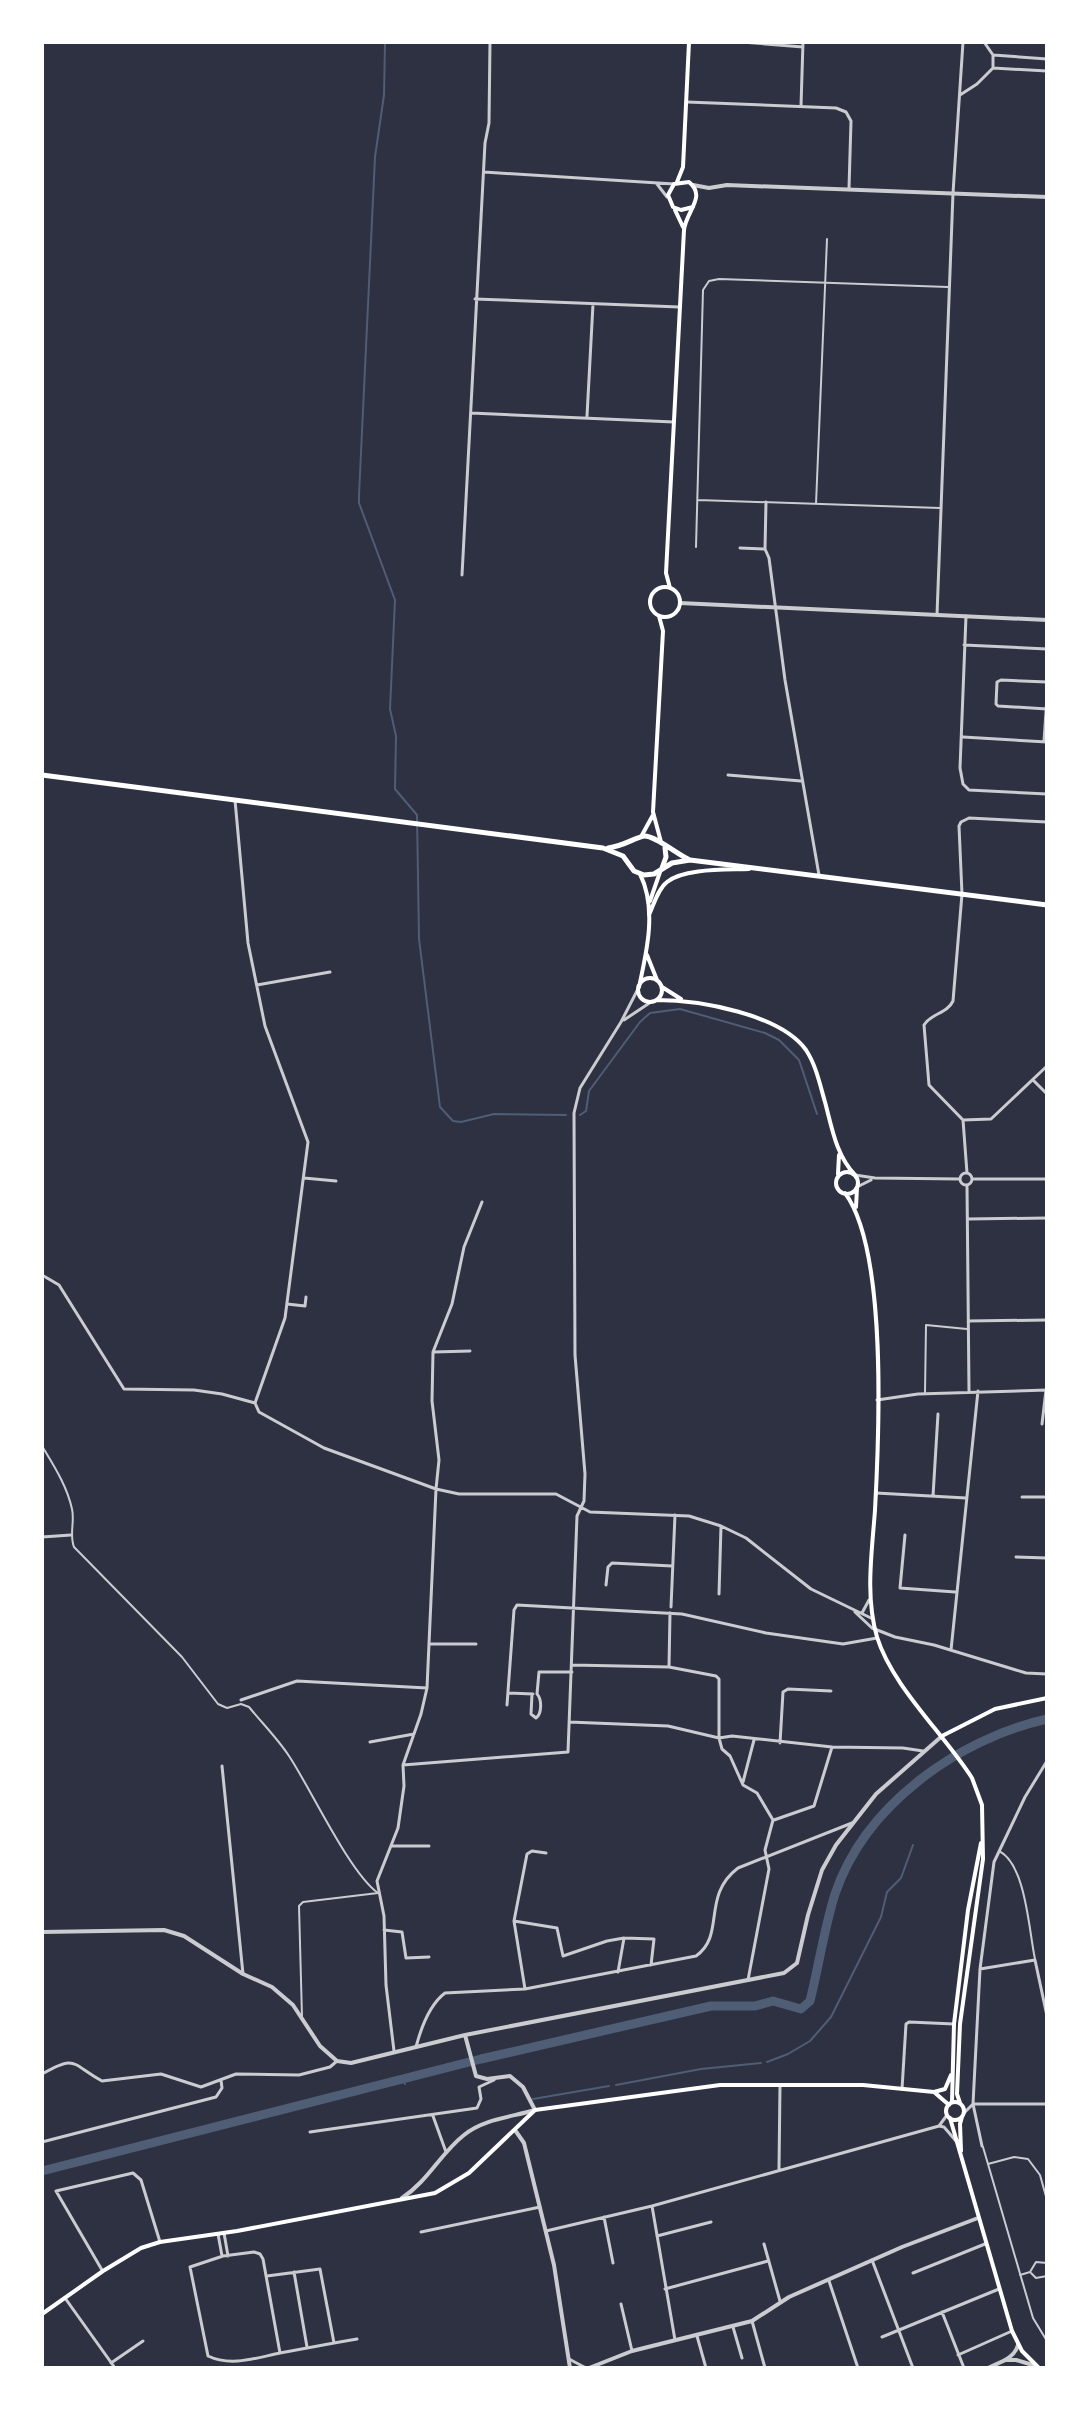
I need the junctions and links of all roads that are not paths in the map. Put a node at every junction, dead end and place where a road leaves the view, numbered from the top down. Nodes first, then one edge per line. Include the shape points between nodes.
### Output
1 (490, 42) edge
2 (689, 42) edge
3 (742, 42) edge
4 (963, 42) edge
5 (984, 42) edge
6 (803, 45) edge
7 (993, 55) junction
8 (1047, 59) edge
9 (993, 68) junction
10 (1047, 71) edge
11 (960, 95) junction
12 (687, 102) junction
13 (801, 107) junction
14 (683, 167) junction
15 (484, 172) junction
16 (654, 182) junction
17 (675, 184) junction
18 (691, 184) junction
19 (709, 188) junction
20 (849, 188) junction
21 (953, 193) junction
22 (1047, 197) edge
23 (697, 198) junction
24 (669, 199) junction
25 (673, 207) junction
26 (693, 207) junction
27 (684, 230) junction
28 (827, 239) dead end
29 (826, 283) junction
30 (949, 287) junction
31 (475, 299) junction
32 (593, 304) junction
33 (679, 307) junction
34 (471, 413) junction
35 (587, 417) junction
36 (674, 422) junction
37 (697, 500) junction
38 (766, 502) junction
39 (816, 504) junction
40 (941, 508) junction
41 (696, 547) dead end
42 (740, 548) dead end
43 (765, 549) junction
44 (666, 573) junction
45 (462, 575) dead end
46 (660, 588) junction
47 (670, 588) junction
48 (680, 603) junction
49 (775, 606) junction
50 (937, 615) junction
51 (659, 616) junction
52 (966, 616) junction
53 (669, 617) junction
54 (1047, 620) edge
55 (663, 631) junction
56 (964, 645) junction
57 (1047, 649) edge
58 (1047, 682) edge
59 (1047, 697) edge
60 (1046, 709) edge
61 (962, 737) junction
62 (1045, 742) edge
63 (42, 775) edge
64 (728, 775) dead end
65 (801, 781) junction
66 (1047, 794) edge
67 (235, 800) junction
68 (653, 812) junction
69 (1047, 822) edge
70 (641, 837) junction
71 (631, 843) junction
72 (663, 844) junction
73 (603, 848) junction
74 (690, 860) junction
75 (630, 866) junction
76 (662, 868) junction
77 (765, 869) junction
78 (640, 874) junction
79 (819, 875) junction
80 (962, 894) junction
81 (649, 903) junction
82 (1047, 905) edge
83 (649, 915) junction
84 (647, 954) junction
85 (330, 972) dead end
86 (257, 985) junction
87 (660, 985) junction
88 (639, 987) junction
89 (657, 1000) junction
90 (683, 1000) junction
91 (651, 1002) junction
92 (621, 1022) junction
93 (1047, 1066) edge
94 (1033, 1080) junction
95 (1047, 1094) edge
96 (963, 1120) junction
97 (839, 1153) junction
98 (967, 1173) junction
99 (855, 1175) junction
100 (838, 1176) junction
101 (304, 1178) junction
102 (875, 1178) junction
103 (960, 1179) junction
104 (973, 1179) junction
105 (1047, 1179) edge
106 (336, 1181) dead end
107 (967, 1185) junction
108 (857, 1187) junction
109 (845, 1193) junction
110 (482, 1202) dead end
111 (856, 1214) junction
112 (1047, 1218) edge
113 (968, 1219) junction
114 (42, 1275) edge
115 (306, 1297) dead end
116 (287, 1304) junction
117 (1047, 1320) edge
118 (968, 1321) junction
119 (968, 1329) junction
120 (470, 1351) dead end
121 (433, 1352) junction
122 (1046, 1390) edge
123 (969, 1391) junction
124 (978, 1391) junction
125 (925, 1393) junction
126 (877, 1400) junction
127 (255, 1403) junction
128 (938, 1414) dead end
129 (1042, 1424) dead end
130 (42, 1446) edge
131 (436, 1489) junction
132 (876, 1493) junction
133 (933, 1496) junction
134 (1022, 1497) dead end
135 (1047, 1497) edge
136 (966, 1498) junction
137 (580, 1507) junction
138 (675, 1515) junction
139 (721, 1526) junction
140 (71, 1535) junction
141 (905, 1535) dead end
142 (42, 1537) edge
143 (1016, 1557) dead end
144 (1047, 1558) edge
145 (673, 1566) junction
146 (606, 1585) dead end
147 (956, 1592) junction
148 (719, 1594) dead end
149 (871, 1597) junction
150 (572, 1606) junction
151 (670, 1610) junction
152 (855, 1612) junction
153 (862, 1613) junction
154 (873, 1619) junction
155 (866, 1622) junction
156 (876, 1630) junction
157 (875, 1638) junction
158 (431, 1644) junction
159 (476, 1644) dead end
160 (951, 1650) junction
161 (572, 1665) junction
162 (669, 1667) junction
163 (572, 1672) junction
164 (1047, 1674) edge
165 (427, 1688) junction
166 (831, 1691) dead end
167 (509, 1693) junction
168 (535, 1694) junction
169 (1047, 1698) edge
170 (241, 1700) dead end
171 (507, 1705) dead end
172 (569, 1722) junction
173 (414, 1734) junction
174 (942, 1736) junction
175 (719, 1738) junction
176 (754, 1740) junction
177 (370, 1742) dead end
178 (780, 1743) junction
179 (832, 1747) junction
180 (923, 1751) junction
181 (1047, 1761) edge
182 (403, 1765) junction
183 (222, 1766) dead end
184 (743, 1785) junction
185 (773, 1820) junction
186 (852, 1823) junction
187 (983, 1837) junction
188 (392, 1846) junction
189 (429, 1846) dead end
190 (998, 1851) junction
191 (546, 1853) dead end
192 (767, 1856) junction
193 (378, 1893) junction
194 (514, 1921) junction
195 (384, 1930) junction
196 (42, 1932) edge
197 (624, 1938) junction
198 (429, 1957) dead end
199 (1035, 1960) junction
200 (651, 1965) junction
201 (980, 1969) junction
202 (618, 1972) junction
203 (243, 1974) junction
204 (748, 1980) junction
205 (525, 1989) junction
206 (1047, 2016) edge
207 (302, 2019) junction
208 (954, 2024) junction
209 (465, 2035) junction
210 (416, 2047) junction
211 (394, 2052) junction
212 (337, 2061) junction
213 (42, 2074) edge
214 (509, 2075) junction
215 (951, 2075) junction
216 (221, 2080) junction
217 (780, 2084) junction
218 (902, 2089) junction
219 (934, 2092) junction
220 (973, 2102) junction
221 (950, 2104) junction
222 (961, 2104) junction
223 (1047, 2104) edge
224 (535, 2110) junction
225 (963, 2115) junction
226 (433, 2116) junction
227 (949, 2117) junction
228 (939, 2126) junction
229 (515, 2130) junction
230 (310, 2132) dead end
231 (956, 2141) junction
232 (42, 2142) edge
233 (982, 2146) joint
234 (446, 2152) junction
235 (962, 2162) junction
236 (987, 2164) junction
237 (779, 2169) junction
238 (399, 2200) junction
239 (1047, 2200) edge
240 (652, 2206) junction
241 (540, 2207) junction
242 (604, 2217) junction
243 (978, 2218) junction
244 (711, 2222) dead end
245 (546, 2231) junction
246 (421, 2232) dead end
247 (221, 2233) junction
248 (657, 2236) junction
249 (160, 2242) junction
250 (764, 2244) dead end
251 (985, 2244) junction
252 (225, 2256) junction
253 (872, 2260) junction
254 (768, 2261) junction
255 (613, 2263) dead end
256 (1047, 2263) edge
257 (103, 2271) junction
258 (294, 2272) junction
259 (1030, 2272) junction
260 (913, 2273) dead end
261 (1020, 2275) junction
262 (267, 2276) junction
263 (1047, 2276) edge
264 (829, 2281) junction
265 (665, 2289) junction
266 (999, 2289) junction
267 (65, 2298) junction
268 (780, 2301) junction
269 (621, 2304) dead end
270 (942, 2311) junction
271 (42, 2314) edge
272 (752, 2321) junction
273 (733, 2327) junction
274 (899, 2330) junction
275 (1012, 2331) junction
276 (697, 2336) junction
277 (882, 2337) dead end
278 (357, 2339) dead end
279 (143, 2341) dead end
280 (1047, 2341) edge
281 (675, 2342) junction
282 (334, 2343) junction
283 (1018, 2345) junction
284 (307, 2348) junction
285 (632, 2351) junction
286 (280, 2353) junction
287 (958, 2355) junction
288 (742, 2358) dead end
289 (569, 2359) junction
290 (606, 2361) junction
291 (1004, 2361) junction
292 (111, 2363) junction
293 (1038, 2367) edge
294 (115, 2368) edge
295 (570, 2368) edge
296 (588, 2368) edge
297 (608, 2368) edge
298 (706, 2368) edge
299 (765, 2368) edge
300 (858, 2368) edge
301 (913, 2368) edge
302 (964, 2368) edge
303 (988, 2368) edge

1 - 15 street
2 - 12 main road
3 - 6 street
4 - 11 street
5 - 7 street
6 - 13 street
7 - 8 street
7 - 9 street
9 - 10 street
9 - 11 street
11 - 21 street
12 - 13 street
12 - 14 main road
13 - 20 street via 846,112 851,121
14 - 17 main road
14 - 18 main road
15 - 16 street
15 - 31 street
16 - 17 street
16 - 24 street
17 - 18 main road
17 - 24 main road
18 - 19 street
18 - 23 main road
19 - 20 street
19 - 23 street
20 - 21 street
21 - 22 street
21 - 30 street
23 - 26 main road
24 - 25 main road
25 - 26 main road
25 - 27 main road
26 - 27 main road
27 - 33 main road
28 - 29 street
29 - 30 street
29 - 37 street via 719,279 709,281 703,290
29 - 39 street
30 - 40 street
31 - 32 street
31 - 34 street
32 - 33 street
32 - 35 street
33 - 36 main road
34 - 35 street
34 - 45 street
35 - 36 street
36 - 44 main road
37 - 38 street
37 - 41 street
38 - 39 street
38 - 43 street
39 - 40 street
40 - 50 street
42 - 43 street
43 - 49 street
44 - 46 main road
44 - 47 main road
46 - 47 main road
46 - 51 main road via 650,604
47 - 48 main road
48 - 49 street
48 - 53 main road
49 - 50 street
49 - 65 street
50 - 52 street
51 - 53 main road
51 - 55 main road
52 - 54 street
52 - 56 street
53 - 55 main road
55 - 68 main road
56 - 57 street
56 - 61 street
58 - 60 street via 997,682 998,706
59 - 60 street
60 - 62 street
61 - 62 street
61 - 66 street via 960,768 969,790
63 - 67 main road
64 - 65 street
65 - 79 street
67 - 73 main road
67 - 86 street
68 - 70 main road
68 - 72 main road
69 - 80 street via 961,822
70 - 71 main road
70 - 72 main road
71 - 73 main road
71 - 75 main road
72 - 74 main road
72 - 76 main road
73 - 75 main road via 623,856
74 - 76 main road
74 - 77 main road
75 - 78 main road
76 - 78 main road
76 - 81 main road
77 - 79 main road
77 - 83 main road via 675,877 661,889
78 - 81 main road
79 - 80 main road
80 - 82 main road
80 - 96 street via 953,1001 924,1025 929,1085
81 - 83 main road
83 - 84 main road
84 - 87 main road
84 - 88 main road
85 - 86 street
86 - 101 street via 269,1038 308,1142
87 - 88 main road via 649,978
87 - 89 main road
87 - 90 main road
88 - 91 main road via 641,998
88 - 92 street
89 - 90 main road
89 - 91 main road
90 - 97 main road via 769,1022 797,1040 815,1069
91 - 92 street
92 - 137 street via 580,1088 574,1113 575,1355 585,1474
93 - 94 street
94 - 95 street
94 - 96 street via 991,1119
96 - 98 street
97 - 99 main road
97 - 100 main road
98 - 103 street
98 - 104 street
99 - 100 main road
99 - 102 street
99 - 108 main road
100 - 109 main road via 836,1186
101 - 106 street
101 - 116 street
102 - 103 street
102 - 108 street
103 - 107 street
104 - 105 street
104 - 107 street
107 - 113 street
108 - 109 main road
108 - 111 main road
109 - 111 main road
110 - 121 street
111 - 126 main road via 874,1278
112 - 113 street
113 - 118 street
114 - 127 street via 59,1285 124,1389 194,1390
115 - 116 street via 305,1306
116 - 127 street
117 - 118 street
118 - 119 street
119 - 123 street
119 - 125 street via 926,1325
120 - 121 street
121 - 131 street
122 - 124 street
122 - 129 street
123 - 124 street
123 - 125 street
124 - 136 street
125 - 126 street
126 - 132 main road
127 - 131 street via 259,1412 324,1448
128 - 133 street
130 - 140 street via 64,1483 73,1512
131 - 137 street via 459,1494 556,1494
131 - 158 street
132 - 133 street
132 - 149 main road
133 - 136 street
134 - 135 street
136 - 147 street
137 - 138 street via 590,1512
137 - 150 street
138 - 139 street
138 - 145 street
139 - 148 street
139 - 152 street via 757,1544 811,1589
140 - 142 street
140 - 193 street via 74,1547 182,1657 218,1704 249,1707 289,1755 348,1855
141 - 147 street via 900,1588
143 - 144 street
145 - 146 street via 612,1563
145 - 151 street
147 - 160 street
149 - 153 street
149 - 154 main road
150 - 151 street
150 - 161 street
150 - 167 street via 515,1607
151 - 157 street via 823,1642
151 - 162 street
152 - 153 street
152 - 155 street
153 - 154 street
154 - 155 street
154 - 156 main road
155 - 156 street
155 - 157 street
156 - 157 main road
156 - 160 street
157 - 174 main road
158 - 159 street
158 - 165 street
160 - 164 street via 1026,1673
161 - 162 street
161 - 163 street
162 - 175 street via 719,1679
163 - 168 street via 539,1672
163 - 172 street
165 - 170 street via 297,1681
165 - 173 street
166 - 178 street via 783,1692
167 - 168 street
167 - 171 street
168 - 168 street via 540,1697 536,1718 531,1714
169 - 174 main road via 995,1709
172 - 175 street via 668,1726
172 - 182 street via 568,1752
173 - 177 street
173 - 182 street
174 - 180 street
174 - 187 main road via 967,1770 982,1805
175 - 176 street
175 - 184 street
176 - 178 street
176 - 184 street
178 - 179 street
179 - 180 street
179 - 185 street via 814,1806
180 - 186 street
181 - 190 street
182 - 188 street via 401,1810
183 - 203 street
184 - 185 street via 757,1793
185 - 192 street
186 - 192 street
186 - 204 street via 822,1870 797,1963 784,1973
187 - 208 main road
187 - 222 main road via 960,2024
188 - 189 street
188 - 193 street via 377,1881
190 - 199 street via 1009,1857 1017,1874
190 - 201 street
191 - 194 street via 527,1854
192 - 200 street via 738,1868 722,1884 703,1951
192 - 204 street
193 - 195 street
193 - 207 street via 299,1906
194 - 197 street via 557,1928 563,1956
194 - 205 street
195 - 198 street via 402,1932 406,1958
195 - 211 street
196 - 203 street via 164,1930 197,1942
197 - 200 street via 654,1939
197 - 202 street
199 - 201 street
199 - 206 street
200 - 202 street
201 - 220 street
202 - 205 street
203 - 207 street via 272,1987
204 - 209 street
205 - 210 street via 445,1993 422,2026
207 - 212 street
208 - 215 main road
208 - 218 street via 906,2024
209 - 210 street
209 - 214 street via 476,2076
210 - 211 street
211 - 212 street via 351,2063
212 - 216 street via 299,2075 236,2074
213 - 216 street via 73,2062 102,2081 161,2074 201,2087
214 - 224 street via 523,2087
214 - 226 street via 479,2087 477,2108
215 - 219 main road via 945,2089
215 - 221 main road
216 - 232 street via 216,2097
217 - 218 main road
217 - 224 main road via 720,2085
217 - 237 street
218 - 219 main road
219 - 221 main road
220 - 222 street
220 - 223 street
220 - 225 street
220 - 233 street
221 - 222 main road
221 - 227 main road
222 - 225 main road
224 - 229 main road
224 - 234 street via 474,2128
225 - 227 main road via 958,2120
225 - 235 main road
226 - 230 street
226 - 234 street
227 - 228 street
227 - 231 main road
228 - 231 street
228 - 237 street
229 - 238 main road via 452,2185
229 - 241 street via 524,2143
231 - 235 main road
233 - 236 street
234 - 238 street
235 - 243 main road
236 - 239 street via 1028,2159 1040,2175
236 - 261 street
237 - 240 street
238 - 247 main road
240 - 242 street
240 - 248 street
241 - 245 street
241 - 246 street
242 - 245 street
242 - 255 street
243 - 251 main road
243 - 253 street
244 - 248 street
245 - 289 street
247 - 249 main road
247 - 252 street
248 - 265 street
249 - 257 main road
249 - 257 street via 141,2180 133,2173 56,2191
250 - 254 street
251 - 260 street
251 - 266 main road
252 - 262 street via 260,2254
252 - 286 street via 195,2264 189,2271 208,2356 230,2363
253 - 264 street
253 - 274 street
254 - 265 street
254 - 268 street
256 - 259 street via 1036,2262
257 - 267 main road
258 - 262 street
258 - 282 street via 320,2269
258 - 284 street
259 - 261 street
259 - 263 street via 1036,2278
261 - 280 street via 1033,2318
262 - 286 street
264 - 268 street
264 - 300 street
265 - 281 street
266 - 270 street
266 - 275 main road
267 - 271 main road
267 - 292 street
268 - 272 street
269 - 285 street
270 - 274 street
270 - 287 street
272 - 273 street
272 - 299 street
273 - 276 street
273 - 288 street
274 - 277 street
274 - 301 street
275 - 283 main road
275 - 287 street
276 - 281 street
276 - 298 street
278 - 282 street
279 - 292 street
281 - 285 street
282 - 284 street
283 - 291 street
283 - 293 main road
284 - 286 street
285 - 290 street
287 - 302 street
289 - 295 street
289 - 296 street
290 - 296 street
290 - 297 street
291 - 293 street
291 - 303 street
292 - 294 street

